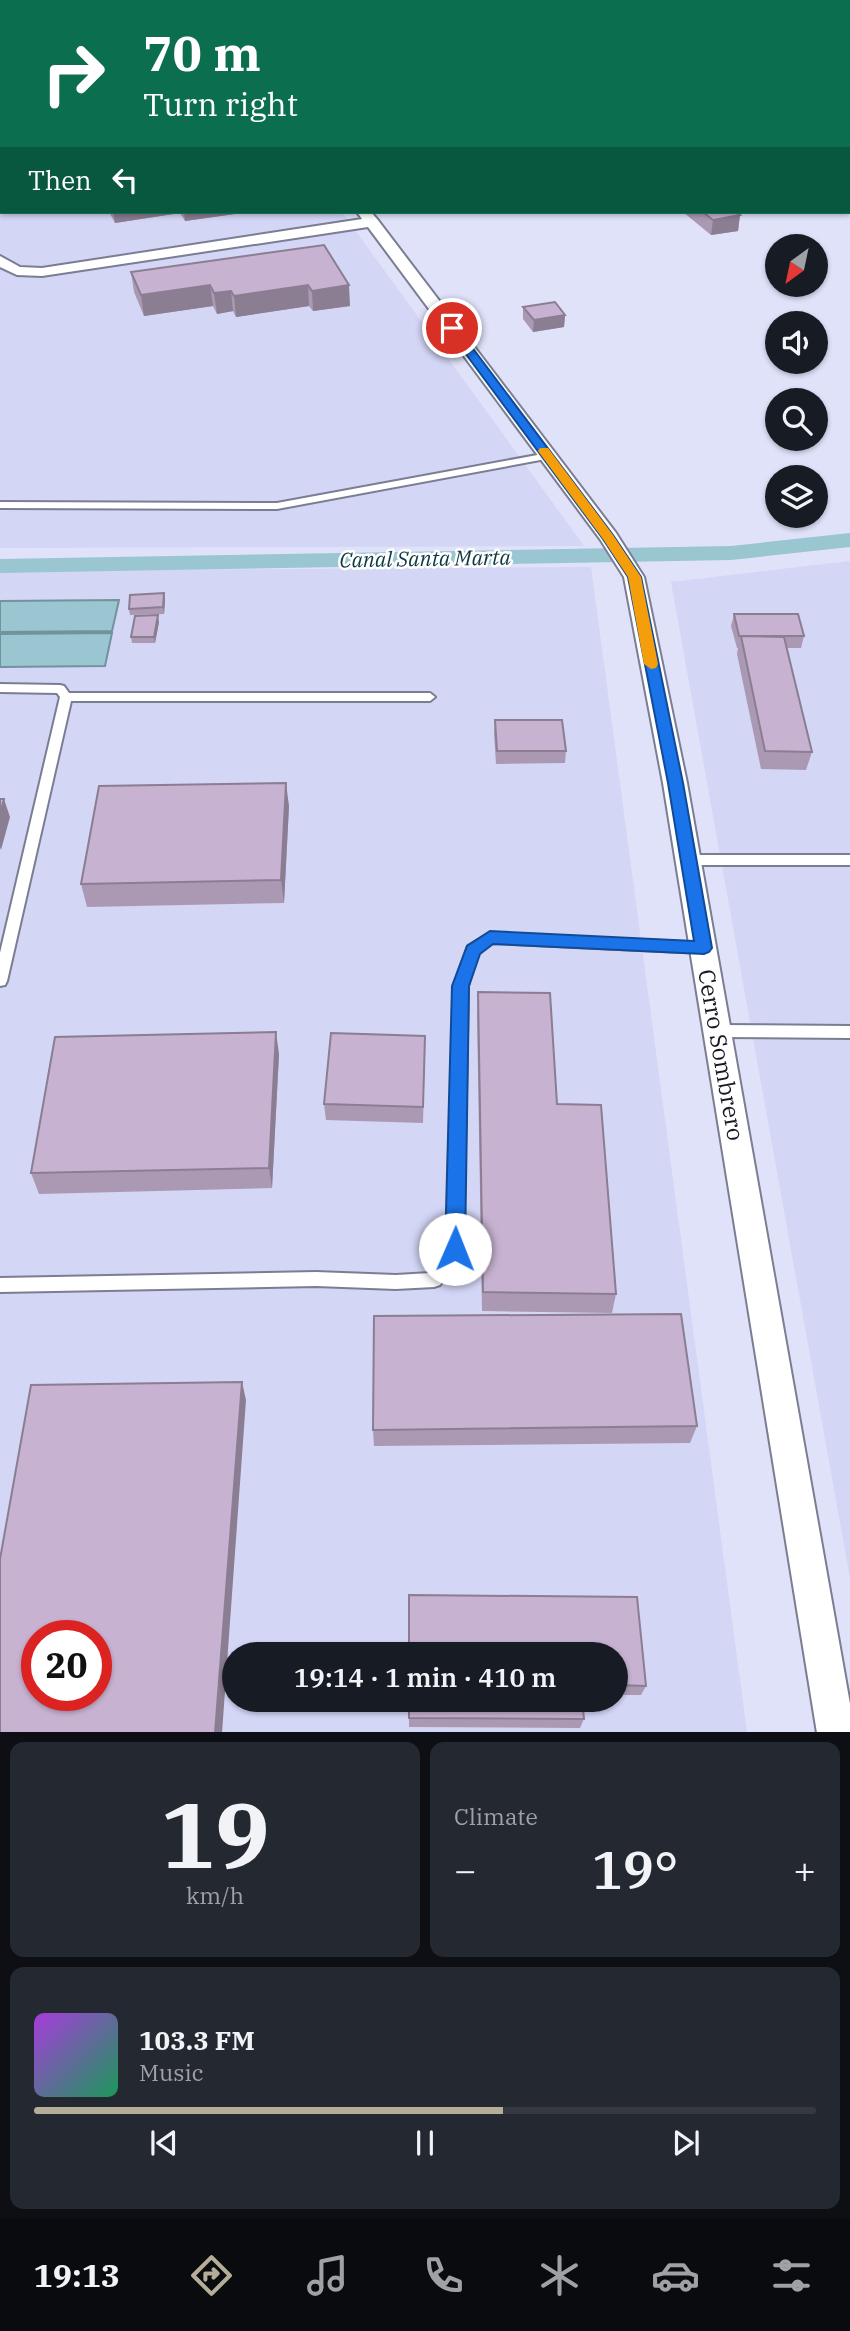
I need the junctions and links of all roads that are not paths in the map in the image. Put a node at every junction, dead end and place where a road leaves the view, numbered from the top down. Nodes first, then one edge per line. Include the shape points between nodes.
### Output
1 (368, 217) edge
2 (0, 260) edge
3 (548, 456) junction
4 (0, 505) edge
5 (0, 688) edge
6 (66, 697) junction
7 (430, 697) dead end
8 (688, 860) junction
9 (850, 860) edge
10 (704, 948) junction
11 (0, 981) edge
12 (718, 1031) junction
13 (850, 1032) edge
14 (0, 1285) edge
15 (836, 1732) edge

1 - 2 street via 43,272 17,271
1 - 3 street, Cerro Sombrero
3 - 4 lane via 277,506
3 - 8 street, Cerro Sombrero via 634,577
5 - 6 lane via 60,689
6 - 7 lane
6 - 11 lane
8 - 9 lane
8 - 10 street, Cerro Sombrero
10 - 12 street, Cerro Sombrero
10 - 14 lane via 490,938 473,950 461,986 455,1249 434,1280
12 - 13 lane
12 - 15 street, Cerro Sombrero

